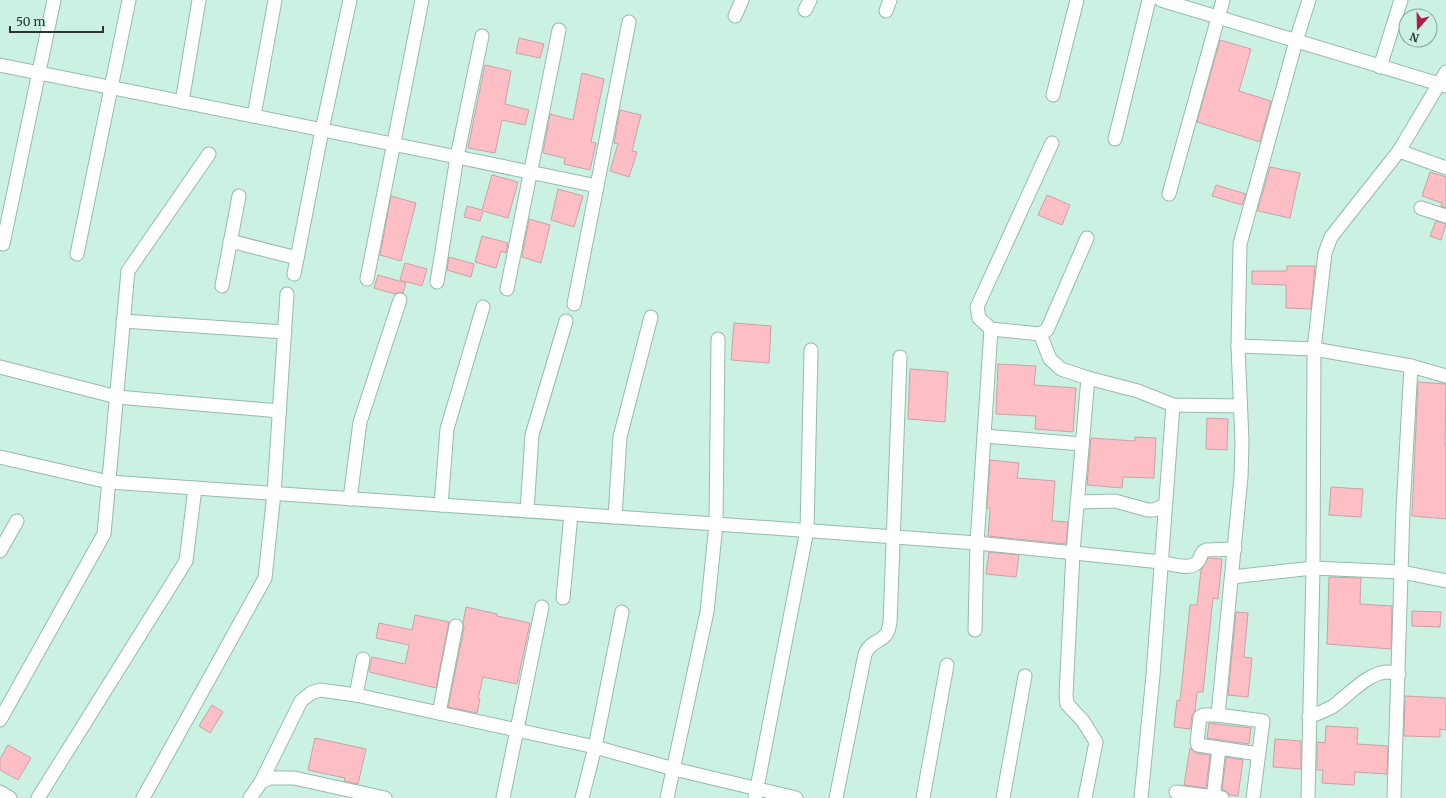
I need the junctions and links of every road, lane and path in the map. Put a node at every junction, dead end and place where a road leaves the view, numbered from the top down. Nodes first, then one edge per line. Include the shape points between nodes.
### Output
1 (54, 0) edge
2 (129, 0) edge
3 (199, 0) edge
4 (275, 0) edge
5 (350, 0) edge
6 (422, 0) edge
7 (742, 0) edge
8 (1077, 0) edge
9 (1149, 0) edge
10 (1160, 0) edge
11 (1223, 0) edge
12 (1309, 0) edge
13 (1401, 0) edge
14 (734, 16) dead end
15 (1218, 17) junction
16 (629, 22) dead end
17 (559, 30) dead end
18 (482, 36) dead end
19 (1296, 41) junction
20 (0, 65) edge
21 (1380, 67) junction
22 (1446, 72) edge
23 (39, 73) junction
24 (1443, 86) edge
25 (111, 87) junction
26 (1053, 95) dead end
27 (182, 102) junction
28 (254, 116) junction
29 (322, 130) junction
30 (1115, 139) dead end
31 (1052, 143) dead end
32 (394, 145) junction
33 (1399, 151) junction
34 (209, 154) dead end
35 (457, 157) junction
36 (1446, 168) edge
37 (530, 173) junction
38 (597, 186) junction
39 (1170, 194) dead end
40 (239, 196) dead end
41 (1421, 208) dead end
42 (1446, 216) edge
43 (1087, 238) dead end
44 (230, 242) junction
45 (3, 244) dead end
46 (76, 254) dead end
47 (297, 258) junction
48 (294, 274) dead end
49 (367, 279) dead end
50 (437, 282) dead end
51 (222, 286) dead end
52 (507, 289) dead end
53 (287, 294) dead end
54 (400, 300) dead end
55 (574, 304) dead end
56 (483, 307) dead end
57 (651, 317) dead end
58 (123, 321) junction
59 (566, 321) dead end
60 (990, 329) junction
61 (285, 332) junction
62 (1040, 334) junction
63 (718, 339) dead end
64 (1238, 346) junction
65 (1314, 349) junction
66 (811, 350) dead end
67 (900, 356) dead end
68 (1411, 366) junction
69 (0, 367) edge
70 (1446, 376) edge
71 (1088, 378) junction
72 (117, 397) junction
73 (1173, 405) junction
74 (1240, 406) junction
75 (279, 411) junction
76 (984, 436) junction
77 (1082, 444) junction
78 (0, 457) edge
79 (109, 482) junction
80 (195, 488) junction
81 (274, 494) junction
82 (350, 499) junction
83 (1077, 502) junction
84 (441, 505) junction
85 (1165, 505) junction
86 (527, 511) junction
87 (571, 514) junction
88 (615, 517) junction
89 (16, 522) dead end
90 (716, 524) junction
91 (807, 530) junction
92 (893, 537) junction
93 (977, 543) junction
94 (1235, 549) junction
95 (0, 551) edge
96 (1073, 552) junction
97 (1161, 562) junction
98 (1313, 568) junction
99 (1402, 572) junction
100 (1232, 577) junction
101 (1446, 580) edge
102 (563, 598) dead end
103 (542, 607) dead end
104 (622, 612) dead end
105 (456, 626) dead end
106 (975, 630) dead end
107 (363, 659) dead end
108 (947, 665) dead end
109 (1399, 674) junction
110 (1025, 676) dead end
111 (356, 695) junction
112 (439, 713) junction
113 (1218, 715) junction
114 (1309, 717) junction
115 (0, 720) edge
116 (518, 730) junction
117 (595, 747) junction
118 (1219, 749) junction
119 (1259, 754) junction
120 (674, 769) junction
121 (260, 782) junction
122 (0, 792) edge
123 (756, 793) edge
124 (1182, 795) edge
125 (10, 798) edge
126 (38, 798) edge
127 (143, 798) edge
128 (250, 798) edge
129 (385, 798) edge
130 (503, 798) edge
131 (582, 798) edge
132 (667, 798) edge
133 (796, 798) edge
134 (836, 798) edge
135 (923, 798) edge
136 (1003, 798) edge
137 (1085, 798) edge
138 (1141, 798) edge
139 (1216, 798) edge
140 (1253, 798) edge
141 (1308, 798) edge
142 (1394, 798) edge

1 - 23 street
2 - 25 street
3 - 27 street
4 - 28 street
5 - 29 street
6 - 32 street
7 - 14 street
8 - 26 street
9 - 30 street
10 - 15 street
11 - 15 street
12 - 19 street
13 - 21 street
15 - 19 street
15 - 39 street
16 - 38 street
17 - 37 street
18 - 35 street
19 - 21 street
19 - 64 street via 1240,244
20 - 23 street
21 - 24 street
22 - 24 street
23 - 25 street
23 - 45 street
24 - 33 street
25 - 27 street
25 - 46 street
27 - 28 street
28 - 29 street
29 - 32 street
29 - 47 street
31 - 60 street via 977,307 979,318
32 - 35 street
32 - 49 street
33 - 36 street
33 - 65 street via 1331,237 1325,253
34 - 58 street via 128,271
35 - 37 street
35 - 50 street
37 - 38 street
37 - 52 street
38 - 55 street
40 - 44 street
41 - 42 street
43 - 62 street via 1047,330
44 - 47 street
44 - 51 street
47 - 48 street
53 - 61 street
54 - 82 street via 360,422
56 - 84 street via 447,429
57 - 88 street via 620,437
58 - 61 street
58 - 72 street
59 - 86 street via 532,435
60 - 62 street
60 - 76 street
61 - 75 street
62 - 71 street via 1050,359 1061,369
63 - 90 street
64 - 65 street
64 - 74 street
65 - 68 street
65 - 98 street
66 - 91 street
67 - 92 street
68 - 70 street
68 - 99 street
69 - 72 street
71 - 73 street via 1138,391
71 - 77 street
72 - 75 street
72 - 79 street
73 - 74 street
73 - 85 street
74 - 94 street via 1241,477
75 - 81 street
76 - 77 street
76 - 93 street
77 - 83 street
78 - 79 street
79 - 80 street
79 - 115 street via 104,534
80 - 81 street
80 - 126 street via 186,561
81 - 82 street
81 - 127 street via 265,578
82 - 84 street
83 - 85 street via 1115,501 1148,510
83 - 96 street
84 - 86 street
85 - 97 street
86 - 87 street
87 - 88 street
87 - 102 street
88 - 90 street
89 - 95 street
90 - 91 street
90 - 120 street via 707,612
91 - 92 street
91 - 123 street
92 - 93 street
92 - 134 street via 890,623 887,634 868,646
93 - 96 street
93 - 106 street
94 - 97 street via 1203,551 1192,566
94 - 100 street
96 - 97 street
96 - 137 street via 1066,695 1067,704 1083,721 1096,742
97 - 138 street
98 - 99 street
98 - 100 street
98 - 114 street
99 - 101 street
99 - 109 street
100 - 113 street
103 - 116 street
104 - 117 street
105 - 112 street
107 - 111 street
108 - 135 street
109 - 114 street via 1386,672 1364,681 1333,706
109 - 142 street
110 - 136 street
111 - 112 street
111 - 121 street via 320,690 301,701
112 - 116 street
113 - 118 street via 1200,717 1197,742 1201,746
113 - 119 street via 1264,721
114 - 141 street
116 - 117 street
116 - 130 street
117 - 120 street
117 - 131 street
118 - 119 street
118 - 139 street
119 - 140 street
120 - 123 street
120 - 132 street
121 - 128 street
121 - 129 street via 270,778 294,778
122 - 125 street
123 - 133 street
124 - 139 street

